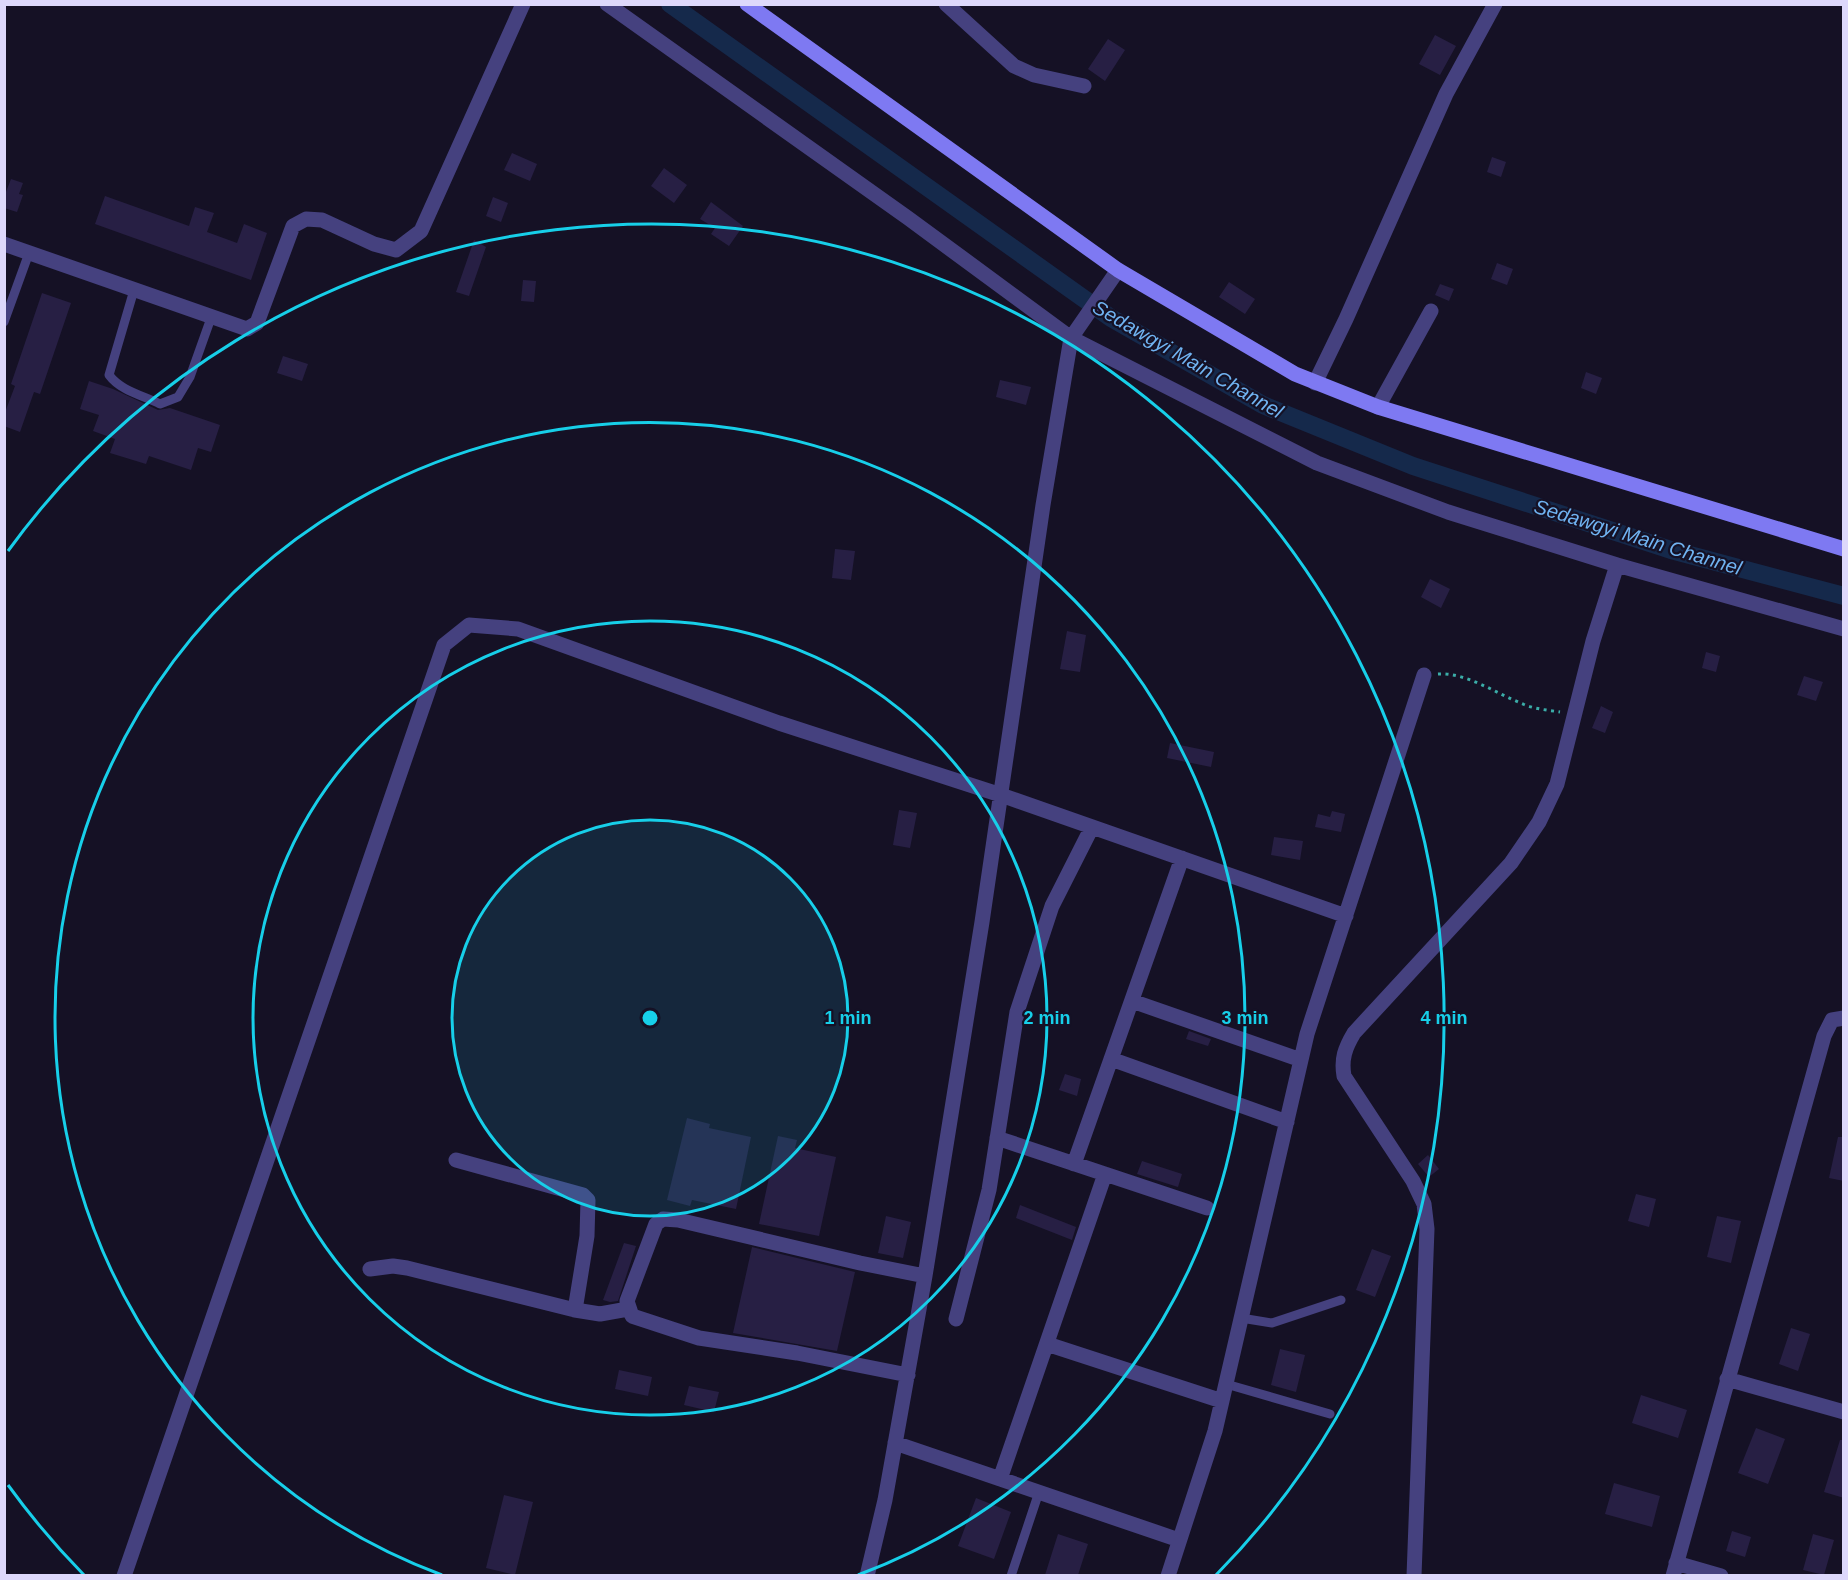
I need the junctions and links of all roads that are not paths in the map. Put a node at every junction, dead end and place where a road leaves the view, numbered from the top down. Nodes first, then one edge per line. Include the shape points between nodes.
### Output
1 (523, 4) edge
2 (607, 4) edge
3 (747, 4) edge
4 (946, 4) edge
5 (1496, 4) edge
6 (1084, 86) dead end
7 (4, 244) edge
8 (30, 253) junction
9 (1118, 270) junction
10 (134, 290) junction
11 (1431, 311) dead end
12 (211, 318) junction
13 (4, 322) edge
14 (1071, 338) junction
15 (1315, 383) junction
16 (1378, 407) junction
17 (1844, 549) edge
18 (1617, 565) junction
19 (1844, 628) edge
20 (1424, 675) road end
21 (1001, 795) junction
22 (1092, 827) junction
23 (1182, 858) junction
24 (1346, 916) junction
25 (1132, 1001) junction
26 (1844, 1018) edge
27 (1111, 1059) junction
28 (1301, 1060) junction
29 (1287, 1122) junction
30 (998, 1138) junction
31 (456, 1160) dead end
32 (1074, 1164) junction
33 (1105, 1174) junction
34 (1207, 1208) dead end
35 (370, 1269) dead end
36 (925, 1276) junction
37 (1341, 1300) dead end
38 (575, 1310) junction
39 (628, 1310) junction
40 (1241, 1318) junction
41 (956, 1319) dead end
42 (1047, 1344) junction
43 (908, 1375) junction
44 (1727, 1379) junction
45 (1226, 1384) junction
46 (1222, 1401) junction
47 (1844, 1412) edge
48 (1330, 1414) dead end
49 (895, 1443) junction
50 (1000, 1479) junction
51 (1039, 1492) junction
52 (1179, 1540) junction
53 (1674, 1569) edge
54 (124, 1575) edge
55 (867, 1575) edge
56 (1011, 1575) edge
57 (1168, 1575) edge
58 (1414, 1575) edge
59 (1721, 1575) edge

1 - 12 street via 421,231 396,250 322,220 306,219 293,226 285,242 257,323 247,329
2 - 14 street
3 - 9 street
4 - 6 street via 1014,66 1034,75
5 - 15 street via 1446,94
7 - 8 street
8 - 10 street
8 - 13 lane
9 - 14 street
9 - 15 street
10 - 12 street
10 - 12 lane via 109,375 126,389 160,404 178,397 184,387
11 - 16 street
14 - 18 street via 1317,463 1448,512
14 - 21 street
15 - 16 street
16 - 17 street
18 - 19 street
18 - 58 street via 1593,641 1557,784 1539,822 1511,863 1354,1033 1342,1063 1344,1076 1424,1204
20 - 24 street
21 - 22 street
21 - 36 street
21 - 54 street via 779,723 518,628 469,625 444,645
22 - 23 street
22 - 30 street via 1052,906 1017,1012
23 - 24 street
23 - 25 street
24 - 28 street
25 - 27 street
25 - 28 street
26 - 44 street via 1832,1020 1824,1036
27 - 29 street
27 - 32 street
28 - 29 street
29 - 40 street
30 - 32 street
30 - 41 street via 989,1191
31 - 38 street via 583,1195 588,1200 588,1236
32 - 33 street
33 - 34 street
33 - 42 street
35 - 38 street via 407,1268
36 - 39 street via 663,1219 656,1224 627,1301
36 - 43 street
37 - 40 lane via 1272,1323
38 - 39 street via 600,1314
39 - 43 street via 632,1316 699,1338
40 - 45 street
42 - 46 street
42 - 50 street
43 - 49 street
44 - 47 street
44 - 53 street
45 - 46 street
45 - 48 lane
46 - 52 street
49 - 50 street
49 - 55 street
50 - 51 street
51 - 52 street
51 - 56 lane
52 - 57 street
53 - 59 street

